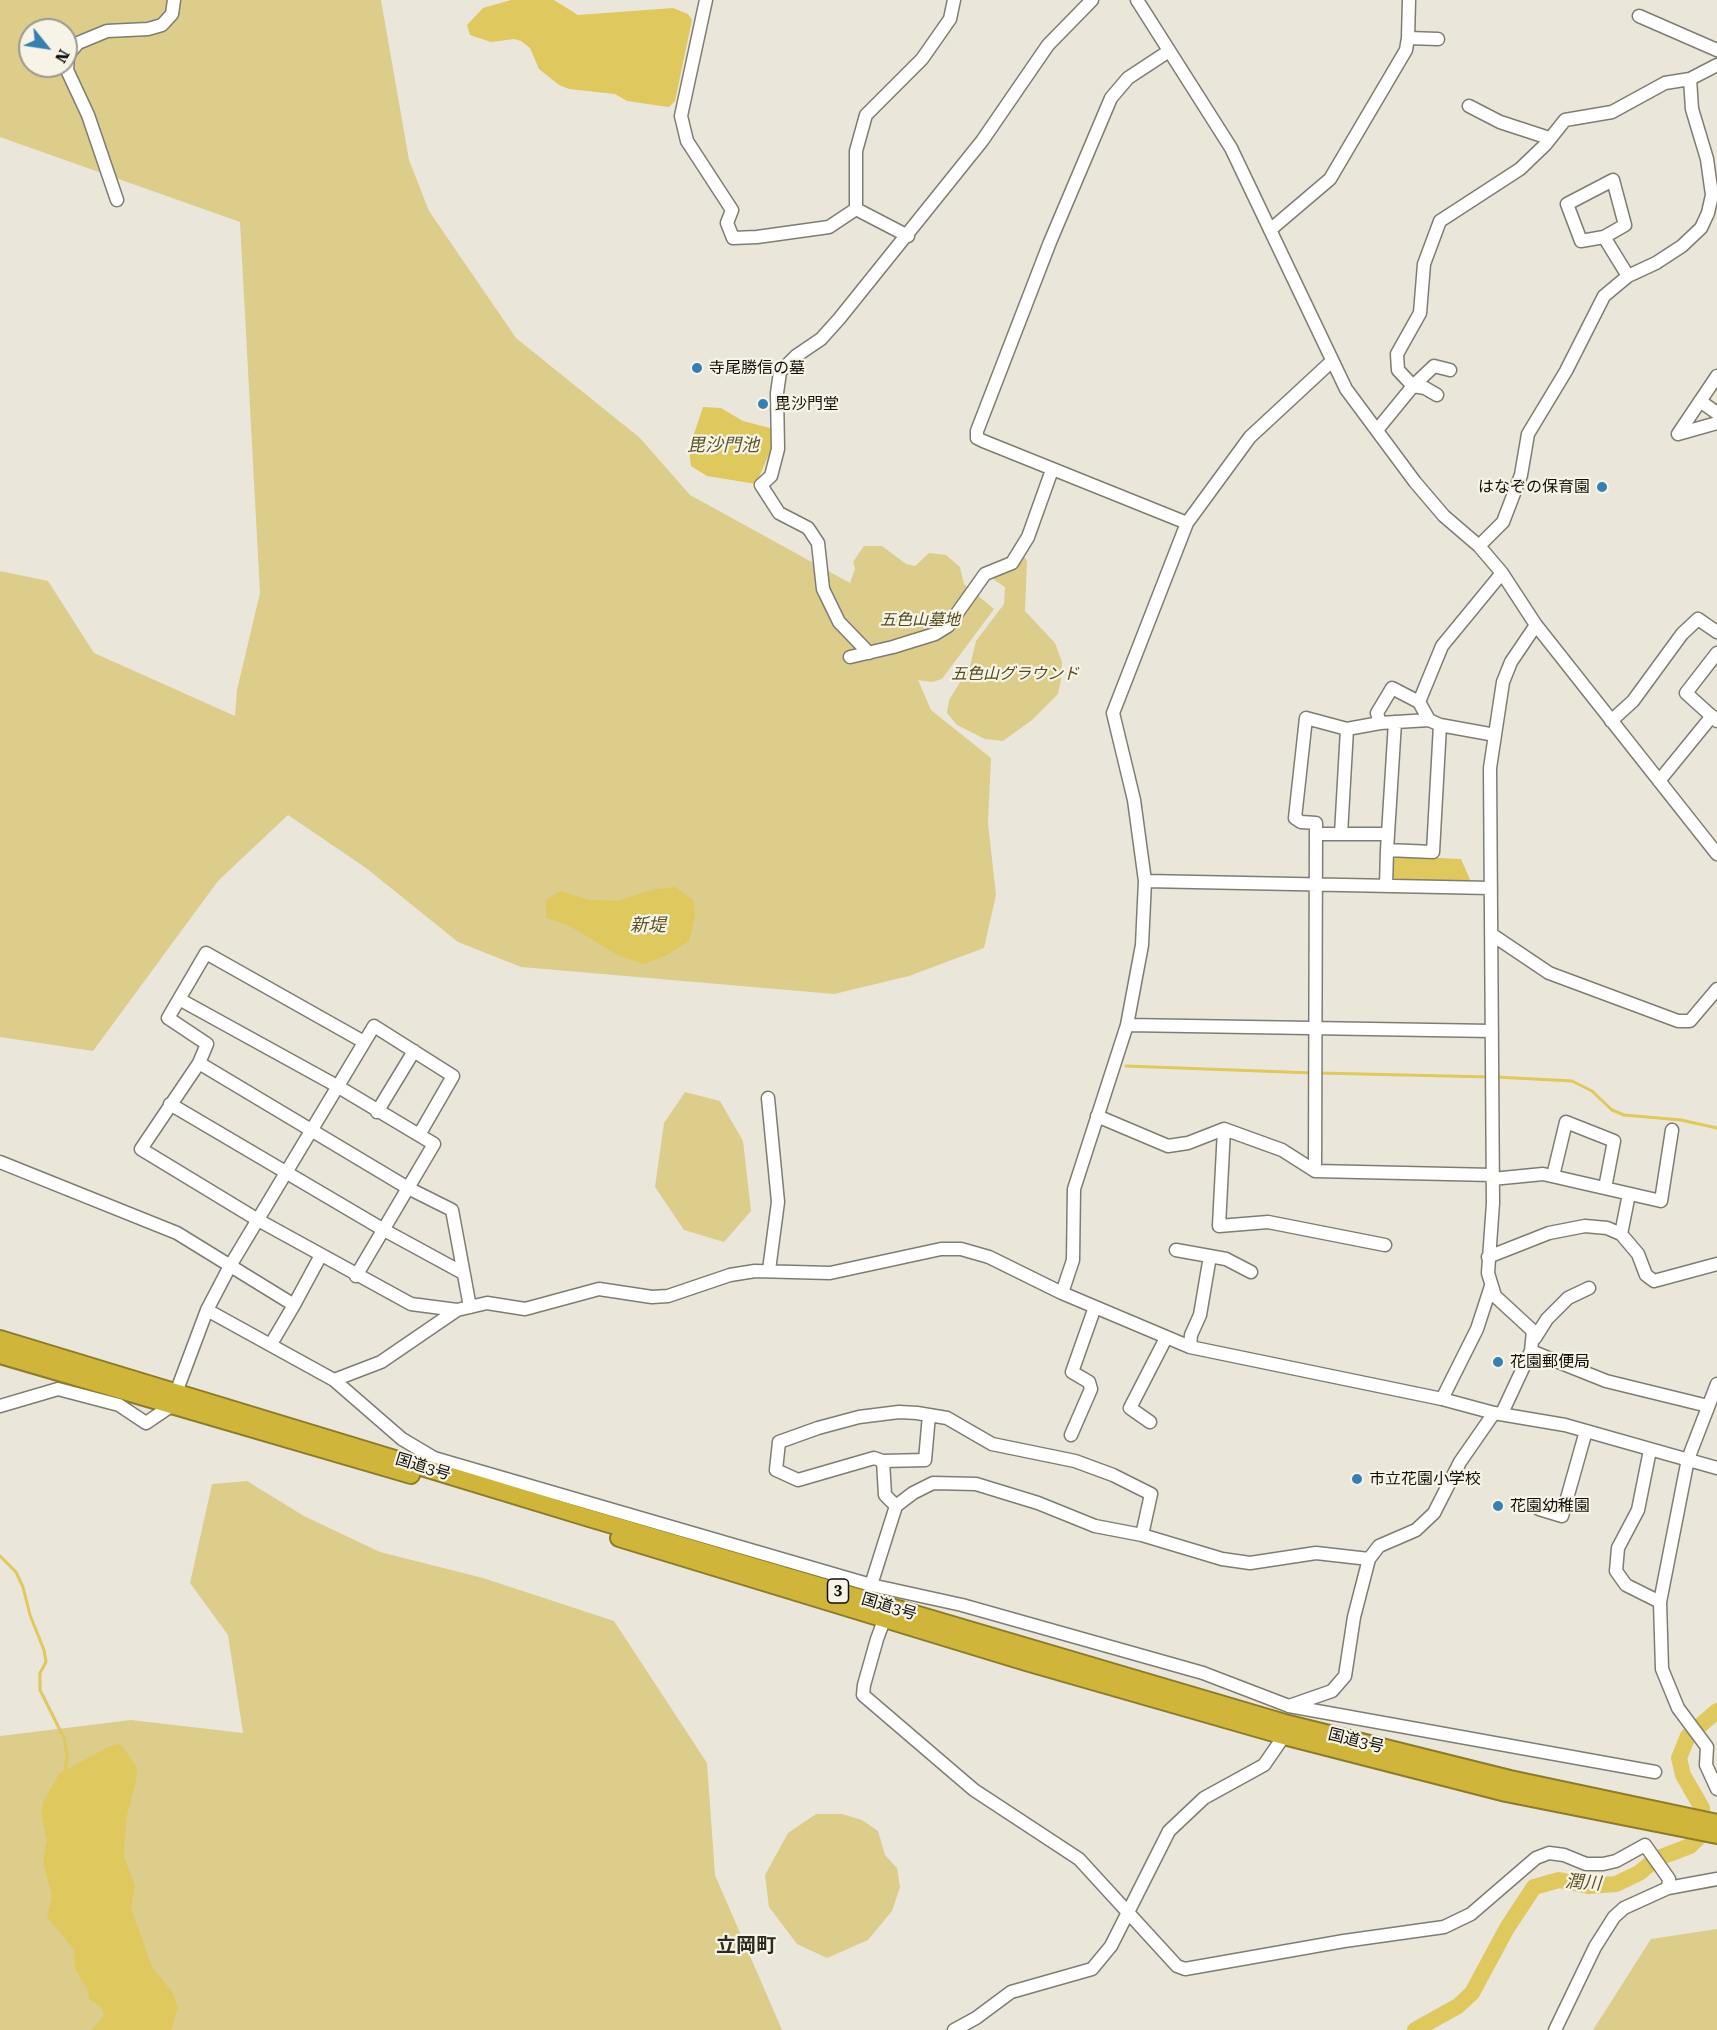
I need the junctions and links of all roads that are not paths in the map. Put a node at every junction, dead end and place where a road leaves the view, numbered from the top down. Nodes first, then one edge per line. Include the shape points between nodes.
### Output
1 (174, 0) edge
2 (706, 0) edge
3 (954, 0) edge
4 (1092, 0) edge
5 (1137, 0) edge
6 (1409, 0) edge
7 (1639, 16) dead end
8 (1408, 38) junction
9 (1438, 39) dead end
10 (1717, 50) edge
11 (1169, 51) junction
12 (1717, 65) edge
13 (1690, 79) junction
14 (1469, 106) dead end
15 (1550, 138) junction
16 (1715, 196) edge
17 (117, 200) dead end
18 (856, 209) junction
19 (1270, 230) junction
20 (908, 236) junction
21 (1604, 237) junction
22 (1628, 276) junction
23 (1332, 361) junction
24 (1450, 369) dead end
25 (1717, 376) edge
26 (1413, 386) junction
27 (1437, 395) dead end
28 (1700, 402) junction
29 (1717, 413) edge
30 (1717, 423) edge
31 (1377, 430) junction
32 (1052, 470) junction
33 (1187, 523) junction
34 (1479, 546) junction
35 (1502, 573) junction
36 (1536, 625) junction
37 (1717, 632) edge
38 (869, 653) junction
39 (1717, 653) edge
40 (850, 657) dead end
41 (1419, 702) junction
42 (1714, 718) edge
43 (1611, 721) junction
44 (1395, 722) junction
45 (1434, 722) junction
46 (1380, 723) junction
47 (1347, 729) junction
48 (1495, 735) junction
49 (1659, 781) junction
50 (1316, 834) junction
51 (1341, 834) junction
52 (1388, 834) junction
53 (1387, 850) junction
54 (1717, 854) edge
55 (1145, 881) junction
56 (1317, 885) junction
57 (1386, 886) junction
58 (1491, 888) junction
59 (1491, 934) junction
60 (1717, 989) edge
61 (179, 999) junction
62 (1127, 1025) junction
63 (1314, 1028) junction
64 (1492, 1031) junction
65 (364, 1042) junction
66 (414, 1051) junction
67 (199, 1063) junction
68 (337, 1086) junction
69 (768, 1098) dead end
70 (170, 1104) junction
71 (377, 1112) junction
72 (1097, 1116) junction
73 (313, 1129) junction
74 (1224, 1129) junction
75 (1672, 1130) dead end
76 (419, 1135) junction
77 (0, 1161) edge
78 (1315, 1171) junction
79 (287, 1172) junction
80 (1553, 1176) junction
81 (1492, 1177) junction
82 (408, 1188) junction
83 (1605, 1188) junction
84 (1629, 1194) junction
85 (258, 1220) junction
86 (384, 1230) junction
87 (1621, 1234) junction
88 (1385, 1245) dead end
89 (1176, 1250) dead end
90 (321, 1255) junction
91 (1210, 1256) junction
92 (1488, 1257) junction
93 (1717, 1264) edge
94 (230, 1266) junction
95 (770, 1270) junction
96 (1251, 1272) dead end
97 (464, 1273) junction
98 (356, 1276) junction
99 (1491, 1286) junction
100 (1589, 1288) dead end
101 (1062, 1293) junction
102 (294, 1305) junction
103 (1095, 1307) junction
104 (464, 1308) junction
105 (207, 1310) junction
106 (1166, 1338) junction
107 (1534, 1338) junction
108 (0, 1339) edge
109 (271, 1344) junction
110 (1190, 1347) junction
111 (1531, 1351) junction
112 (0, 1354) edge
113 (334, 1380) junction
114 (1717, 1384) edge
115 (1442, 1399) junction
116 (173, 1400) junction
117 (1708, 1406) junction
118 (0, 1407) edge
119 (1498, 1413) junction
120 (929, 1415) junction
121 (1150, 1422) dead end
122 (1586, 1431) junction
123 (1071, 1435) dead end
124 (1650, 1450) junction
125 (1688, 1459) junction
126 (883, 1461) junction
127 (1717, 1468) edge
128 (896, 1506) junction
129 (1539, 1509) dead end
130 (1142, 1535) junction
131 (1369, 1559) junction
132 (871, 1585) junction
133 (1660, 1602) junction
134 (888, 1605) junction
135 (1289, 1706) junction
136 (1285, 1730) junction
137 (1655, 1772) dead end
138 (1717, 1789) edge
139 (1716, 1831) edge
140 (1717, 1879) edge
141 (1669, 1884) junction
142 (1126, 1914) junction
143 (954, 2030) edge
144 (1555, 2030) edge

1 - 17 street via 172,14 162,25 107,31 78,43 68,55 67,70 88,115
2 - 18 street via 681,116 687,141 732,210 727,223 733,238 829,226
3 - 18 street via 950,19 922,59 866,115 856,151
4 - 20 street via 1048,45 982,141
5 - 11 street
6 - 8 street
7 - 10 street
8 - 9 street
8 - 19 street via 1406,50 1330,179
11 - 19 street via 1231,148
11 - 32 street via 1128,78 1111,98 977,431 977,438
12 - 13 street
13 - 15 street via 1665,83 1612,112 1565,120
13 - 16 street via 1692,109
14 - 15 street via 1500,122
15 - 26 street via 1520,169 1440,221 1424,264 1420,314 1397,354 1398,370
16 - 22 street via 1701,228 1682,246
18 - 20 street
19 - 23 street
20 - 38 street via 821,339 780,372 778,449 771,476 761,485 779,513 808,528 818,543 823,589 839,622
21 - 21 street via 1625,225 1613,180 1567,204 1581,241
21 - 22 street
22 - 34 street via 1604,296 1566,371 1537,417 1528,434 1515,496 1503,522
23 - 31 street via 1346,389
23 - 33 street via 1250,437
24 - 26 street via 1434,366
25 - 28 street
26 - 27 street
26 - 31 street
28 - 29 street
28 - 30 street via 1678,434
31 - 34 street via 1444,516
32 - 33 street
32 - 38 street via 1028,537 1012,563 986,574 948,626 935,634
33 - 55 street via 1113,712 1134,800
34 - 35 street
35 - 36 street
35 - 41 street via 1442,646
36 - 43 street
36 - 48 street via 1511,662 1503,682
37 - 43 street via 1698,620 1682,634 1633,701
38 - 40 street
39 - 42 street via 1686,693
41 - 45 street
41 - 46 street via 1392,688 1377,713
42 - 49 street
43 - 49 street
44 - 45 street
44 - 46 street
44 - 52 street
45 - 48 street
45 - 53 street via 1433,852
46 - 47 street
47 - 50 street via 1306,718 1304,723 1295,818 1316,823
47 - 51 street
48 - 58 street via 1490,768
49 - 54 street
50 - 51 street
50 - 56 street
51 - 52 street
52 - 53 street
53 - 57 street
55 - 56 street
55 - 62 street via 1142,945
56 - 57 street
56 - 63 street
57 - 58 street
58 - 59 street
59 - 60 street via 1549,973 1678,1021 1690,1021
59 - 64 street
61 - 65 street via 206,953
61 - 67 street via 168,1018 207,1044
61 - 68 street
62 - 63 street
62 - 72 street
63 - 64 street
63 - 78 street
64 - 81 street
65 - 66 street via 374,1026
65 - 68 street
66 - 71 street
66 - 76 street via 453,1076
67 - 70 street
67 - 73 street
68 - 71 street
68 - 73 street
69 - 95 street via 778,1202
70 - 79 street
70 - 85 street via 141,1149
71 - 76 street
72 - 74 street via 1168,1146
72 - 101 street via 1074,1189 1073,1260
73 - 79 street
73 - 82 street
74 - 78 street via 1282,1150
74 - 88 street via 1219,1226 1268,1221
75 - 84 street via 1661,1201
76 - 82 street via 434,1144
77 - 94 street via 177,1233
78 - 81 street
79 - 85 street
79 - 86 street
80 - 81 street
80 - 83 street
80 - 83 street via 1566,1122 1614,1141
81 - 92 street
82 - 86 street
82 - 97 street via 452,1210
83 - 84 street
84 - 87 street
85 - 90 street
85 - 94 street
86 - 97 street
86 - 98 street
87 - 92 street via 1607,1228 1585,1227 1540,1236
87 - 93 street via 1638,1254 1650,1280
89 - 91 street
90 - 98 street
90 - 102 street
91 - 96 street via 1226,1258
91 - 110 street
92 - 99 street
94 - 102 street
94 - 105 street
95 - 101 street via 830,1273 941,1249 961,1249 989,1257
95 - 104 street via 730,1275 668,1296 599,1289 525,1309 487,1303
97 - 104 street
98 - 104 street via 411,1304
99 - 107 street via 1495,1296 1533,1332
99 - 115 street via 1477,1329
100 - 107 street via 1568,1298 1546,1319
101 - 103 street
102 - 109 street
103 - 106 street
103 - 123 street via 1072,1372 1089,1382 1091,1389
104 - 113 street via 381,1362
105 - 109 street
105 - 116 street
106 - 110 street
106 - 121 street via 1130,1408
107 - 111 street
108 - 116 highway, 国道3号 / 3
109 - 113 street
110 - 115 street
111 - 117 street via 1606,1381
111 - 119 street
112 - 116 highway, 国道3号 / 3
113 - 132 street via 402,1439 434,1458
114 - 117 street
115 - 119 street
116 - 118 street via 146,1423 119,1405 58,1389
116 - 134 highway, 国道3号 / 3
117 - 125 street
119 - 122 street
119 - 131 street via 1460,1462 1434,1513 1416,1530 1379,1546
120 - 126 street via 925,1460
120 - 126 street via 899,1412 859,1417 779,1442 776,1470 798,1480 874,1458
120 - 130 street via 947,1418 993,1444 1075,1461 1151,1494
122 - 124 street
122 - 129 street via 1562,1516
124 - 125 street
124 - 133 street via 1638,1510 1618,1548 1616,1570 1626,1585
125 - 127 street
125 - 133 street
126 - 128 street via 885,1495
128 - 130 street via 933,1483 976,1484 1095,1526
128 - 132 street
130 - 131 street via 1222,1559 1250,1563 1316,1553
131 - 135 street via 1354,1617 1345,1676 1332,1691
132 - 134 street
133 - 138 street via 1662,1669 1678,1708 1707,1748 1706,1765
134 - 135 street via 962,1605 1203,1673
134 - 136 highway, 国道3号 / 3
134 - 142 street via 863,1695 974,1790 1079,1859
135 - 136 street
135 - 137 street
136 - 139 highway, 国道3号 / 3 via 1510,1779
136 - 142 street via 1264,1765 1204,1798 1169,1831
140 - 141 street
141 - 142 street via 1645,1845 1603,1864 1586,1864 1549,1853 1536,1858 1471,1914 1444,1927 1185,1969 1177,1966
141 - 144 street via 1614,1917
142 - 143 street via 1111,1946 1092,1969 1011,1992

